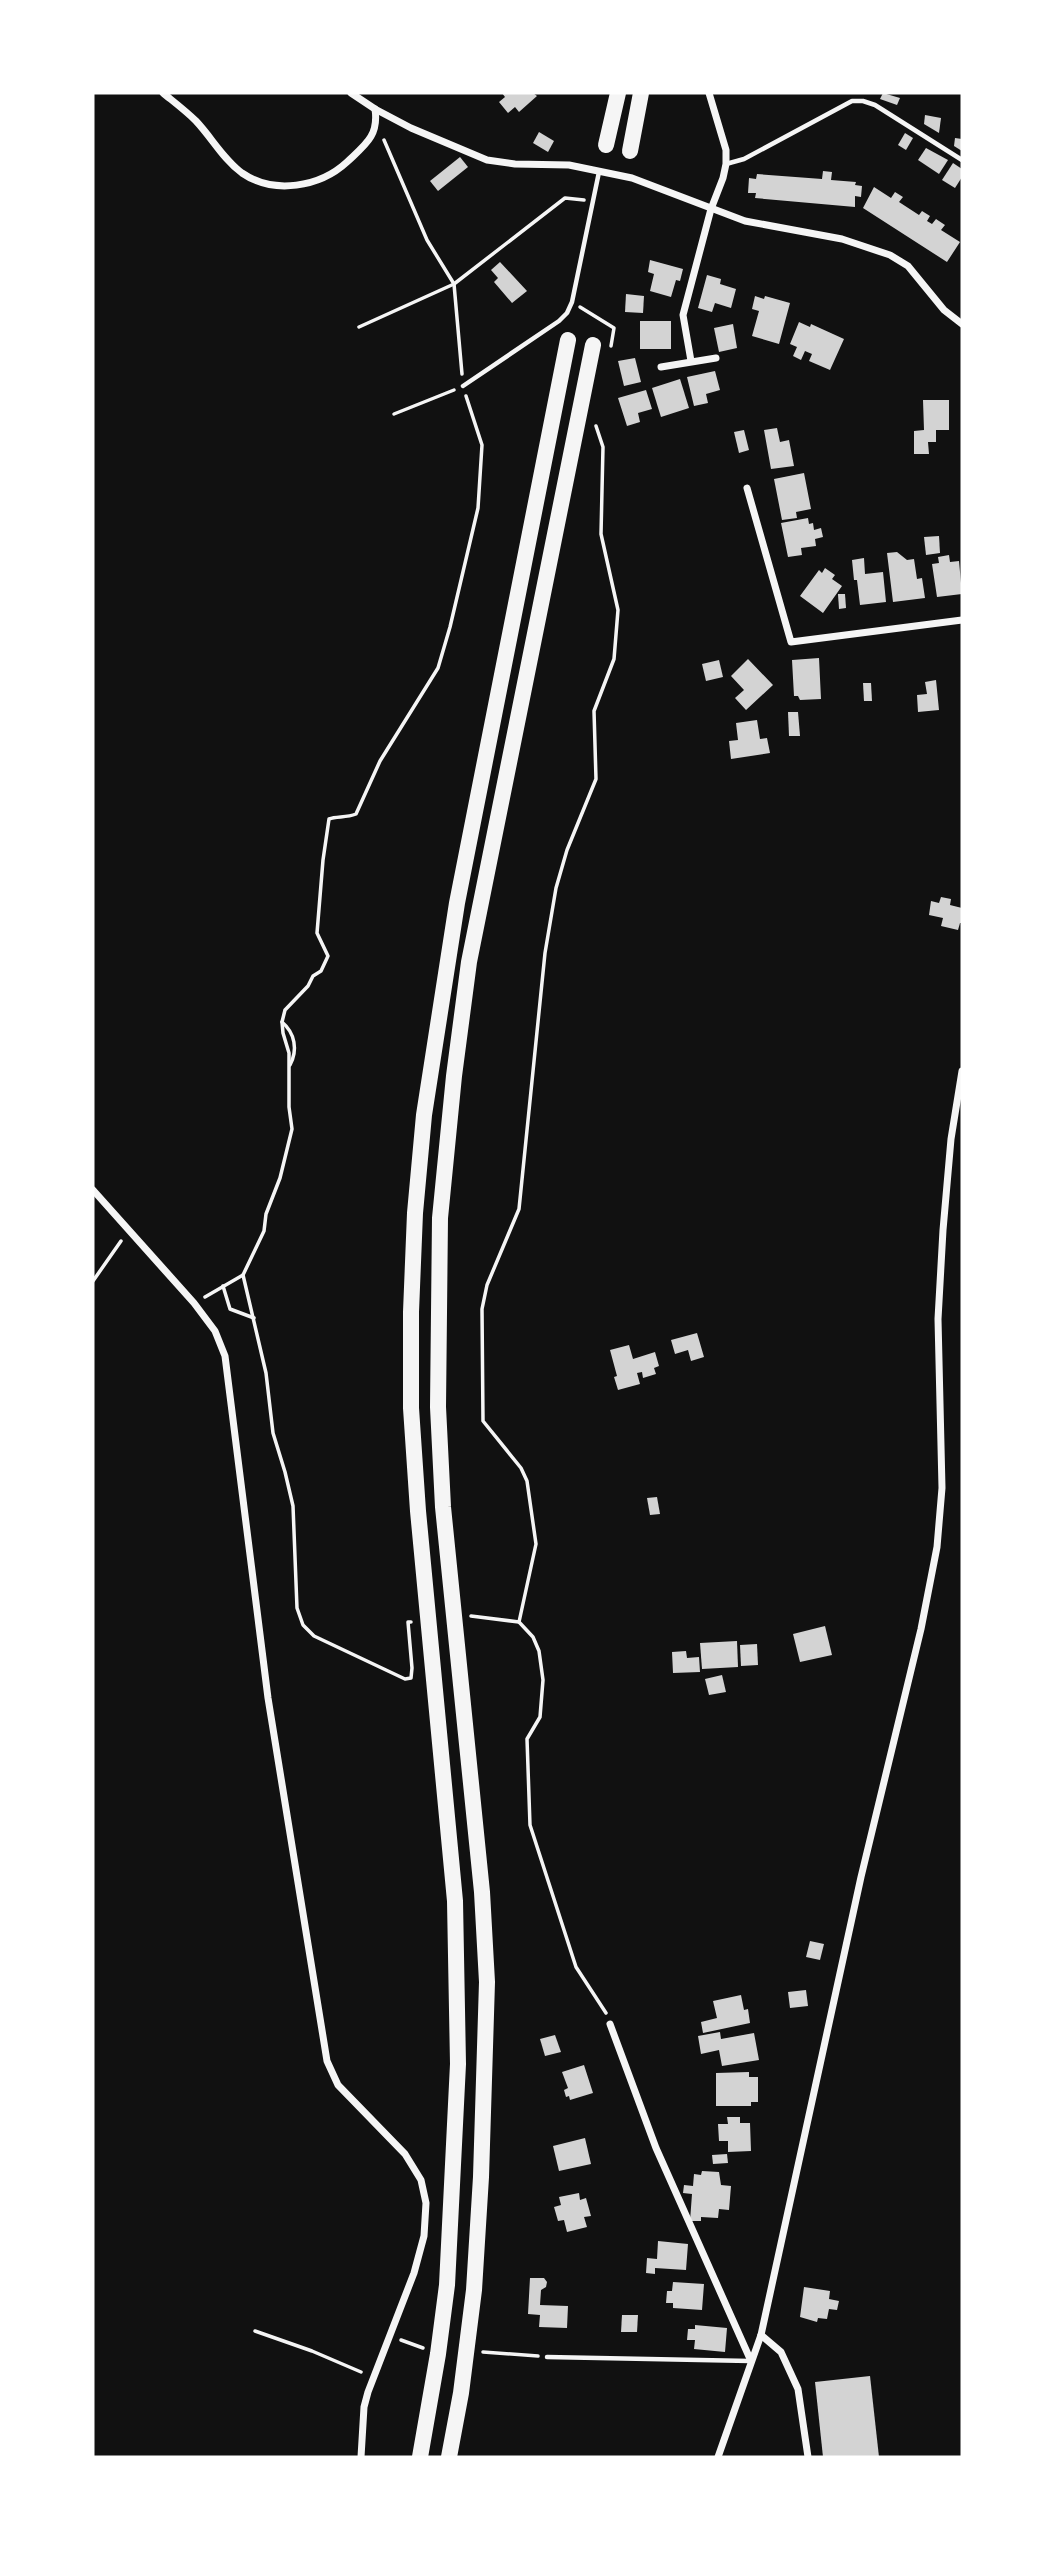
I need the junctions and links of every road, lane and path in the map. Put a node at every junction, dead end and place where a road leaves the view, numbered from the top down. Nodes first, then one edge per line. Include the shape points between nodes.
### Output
1 (163, 93) edge
2 (351, 93) edge
3 (618, 93) edge
4 (641, 93) edge
5 (709, 93) edge
6 (375, 109) junction
7 (377, 123) junction
8 (606, 145) dead end
9 (630, 151) dead end
10 (962, 160) edge
11 (726, 164) junction
12 (599, 171) junction
13 (593, 201) junction
14 (711, 209) junction
15 (454, 284) junction
16 (572, 302) junction
17 (962, 324) edge
18 (359, 327) dead end
19 (568, 340) dead end
20 (593, 345) dead end
21 (609, 354) dead end
22 (716, 358) dead end
23 (691, 361) junction
24 (661, 367) dead end
25 (463, 386) junction
26 (394, 414) dead end
27 (596, 416) dead end
28 (747, 488) dead end
29 (962, 620) edge
30 (282, 1022) junction
31 (289, 1066) junction
32 (962, 1071) edge
33 (93, 1190) edge
34 (124, 1225) junction
35 (243, 1275) junction
36 (93, 1281) edge
37 (223, 1286) junction
38 (194, 1303) junction
39 (255, 1318) junction
40 (471, 1616) dead end
41 (411, 1622) dead end
42 (519, 1622) junction
43 (610, 2024) joint
44 (255, 2331) dead end
45 (761, 2335) junction
46 (390, 2337) junction
47 (420, 2346) dead end
48 (493, 2352) dead end
49 (547, 2357) joint
50 (751, 2361) junction
51 (371, 2380) junction
52 (361, 2457) edge
53 (420, 2457) edge
54 (449, 2457) edge
55 (718, 2457) edge
56 (808, 2457) edge

1 - 7 street via 244,175 270,184 298,186 324,180 361,149
2 - 6 street
3 - 8 highway
4 - 9 highway
5 - 11 street
6 - 7 street
6 - 12 street via 487,160
7 - 15 path via 428,240
10 - 11 lane via 876,105 852,101 744,159
11 - 14 street
12 - 13 lane
12 - 14 street via 643,181
13 - 15 path via 565,198
13 - 16 lane
14 - 17 street via 890,254 908,266 944,310
14 - 23 street via 683,315
15 - 18 path
15 - 25 path
16 - 21 path via 614,328
16 - 25 lane via 559,321
19 - 53 highway via 457,903 424,1115 415,1213 411,1408 454,1901 458,2064 447,2285
20 - 54 highway via 469,962 440,1218 438,1407 443,1507 488,1982 474,2291
22 - 23 street
23 - 24 street
25 - 26 path
25 - 30 path via 482,445 478,508 450,627 438,668 380,761 356,814 329,819 317,933 328,956 321,971 285,1010
27 - 42 path via 603,447 601,534 618,610 614,659 594,712 596,779 566,850 556,888 519,1209 487,1285 482,1309 483,1421 522,1468 536,1544
28 - 29 street via 791,642
30 - 31 path
30 - 31 path via 291,1030 295,1055
31 - 35 path via 292,1129 264,1231
32 - 45 street via 951,1139 938,1319 942,1488 937,1547
33 - 34 street
34 - 36 path via 120,1243
34 - 38 street
35 - 37 path
35 - 39 path
37 - 38 path
37 - 39 path via 230,1309
38 - 46 street via 215,1331 229,1376 268,1698 327,2061 338,2085 405,2154 421,2180 426,2203 424,2236
39 - 41 path via 273,1433 293,1506 297,1608 303,1625 314,1636 405,1679 411,1678
40 - 42 path
42 - 43 path via 539,1651 543,1680 540,1717 527,1739 530,1825 576,1967
43 - 50 street via 656,2148
44 - 51 path via 341,2363
45 - 50 street
45 - 56 street via 781,2352 797,2389
46 - 47 path
46 - 51 street
48 - 49 path
49 - 50 lane
50 - 55 street
51 - 52 street

